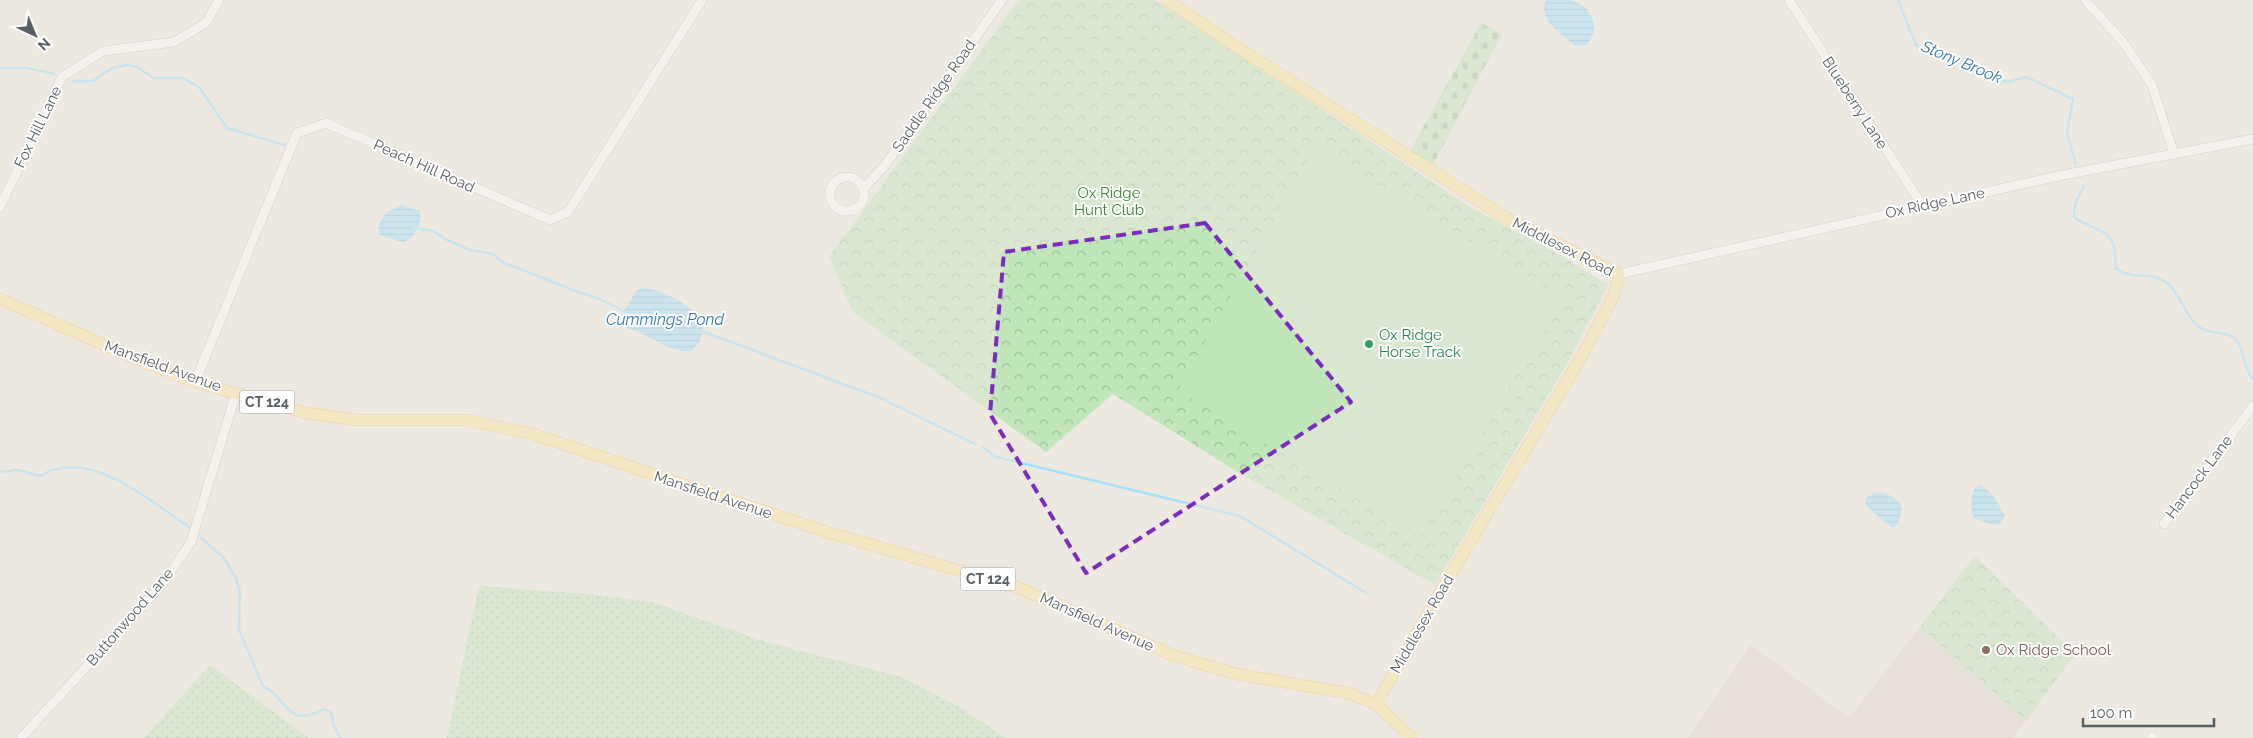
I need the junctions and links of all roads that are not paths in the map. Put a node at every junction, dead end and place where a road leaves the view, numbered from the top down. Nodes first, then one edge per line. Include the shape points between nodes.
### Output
1 (219, 0) edge
2 (702, 0) edge
3 (1002, 0) edge
4 (1167, 0) edge
5 (1789, 0) edge
6 (2085, 0) edge
7 (2253, 139) edge
8 (2174, 154) junction
9 (863, 189) dead end
10 (1922, 205) junction
11 (0, 207) edge
12 (1619, 274) junction
13 (0, 299) edge
14 (195, 382) junction
15 (236, 393) junction
16 (2253, 406) edge
17 (2164, 524) dead end
18 (1376, 704) junction
19 (21, 738) edge
20 (1412, 738) edge

1 - 11 street, Fox Hill Lane via 206,22 174,42 103,52 62,77
2 - 14 street, Peach Hill Road via 568,212 550,220 326,123 297,133
3 - 9 street, Saddle Ridge Road via 886,164
4 - 12 main road, Middlesex Road via 1508,219
5 - 10 street, Blueberry Lane
6 - 8 street via 2123,42 2152,85
7 - 8 street, Ox Ridge Lane
8 - 10 street, Ox Ridge Lane
10 - 12 street, Ox Ridge Lane
12 - 18 main road, Middlesex Road via 1614,295 1582,356
13 - 14 main road, Mansfield Avenue / CT 124
14 - 15 main road, Mansfield Avenue / CT 124
15 - 18 main road, Mansfield Avenue / CT 124 via 306,413 356,420 468,420 533,434 828,532 1019,588 1175,656 1236,674 1348,692
15 - 19 street, Buttonwood Lane via 191,542 163,584
16 - 17 street, Hancock Lane
18 - 20 main road, Mansfield Avenue / CT 124

